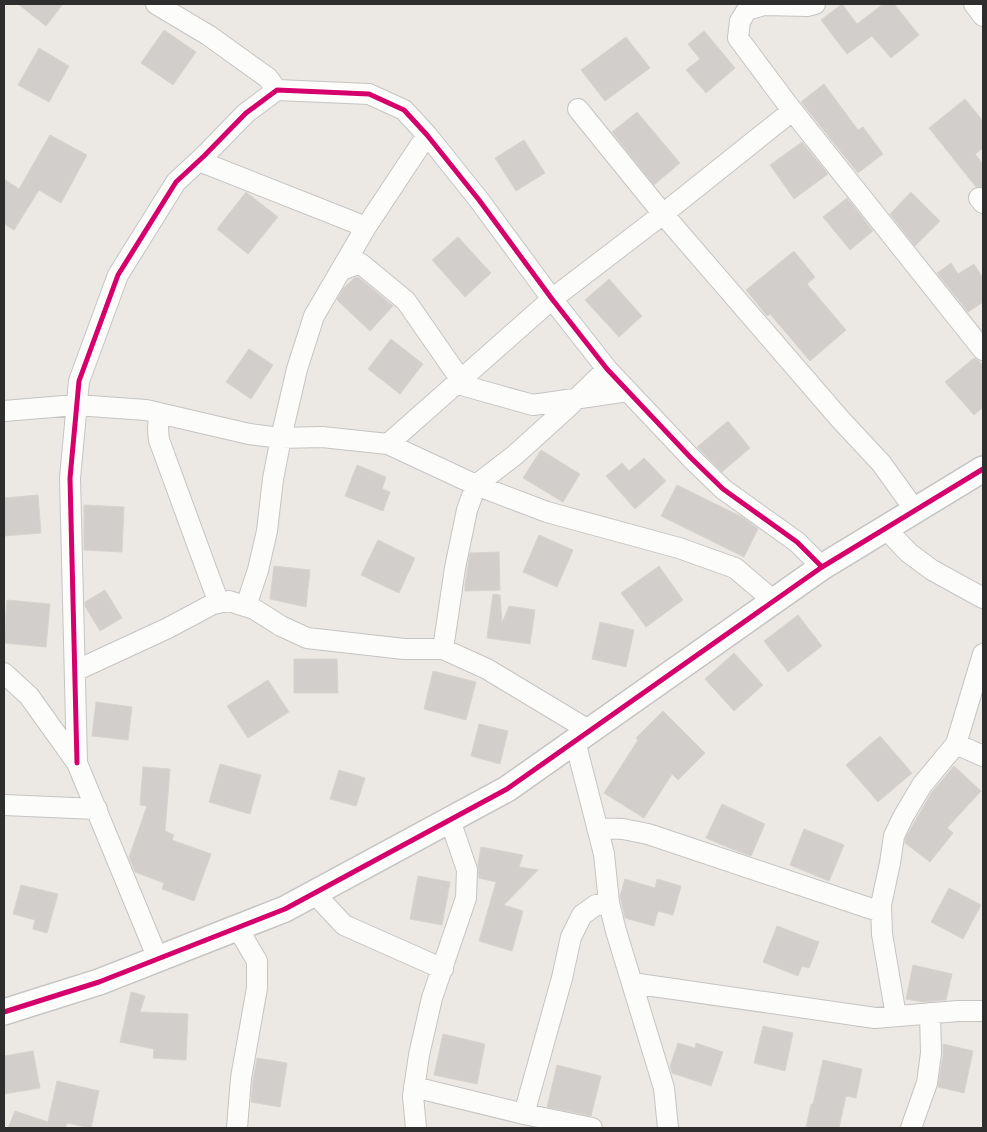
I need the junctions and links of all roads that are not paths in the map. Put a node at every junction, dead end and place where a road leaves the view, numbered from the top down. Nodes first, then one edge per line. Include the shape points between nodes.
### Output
1 (156, 4) edge
2 (815, 4) edge
3 (974, 4) edge
4 (983, 16) edge
5 (277, 90) junction
6 (578, 109) dead end
7 (792, 111) junction
8 (427, 135) junction
9 (199, 161) junction
10 (663, 214) junction
11 (366, 227) junction
12 (342, 270) junction
13 (552, 299) junction
14 (983, 350) edge
15 (607, 369) junction
16 (460, 380) junction
17 (628, 391) junction
18 (576, 399) junction
19 (76, 405) junction
20 (4, 411) edge
21 (159, 413) junction
22 (280, 438) junction
23 (388, 444) junction
24 (983, 469) edge
25 (476, 485) junction
26 (915, 510) junction
27 (885, 528) junction
28 (822, 567) junction
29 (983, 598) edge
30 (774, 601) junction
31 (219, 603) junction
32 (246, 606) junction
33 (443, 649) junction
34 (983, 654) edge
35 (75, 671) junction
36 (4, 673) edge
37 (583, 736) junction
38 (956, 744) junction
39 (983, 756) edge
40 (77, 762) junction
41 (4, 805) edge
42 (97, 810) junction
43 (450, 820) junction
44 (597, 828) junction
45 (314, 893) junction
46 (609, 903) junction
47 (881, 912) junction
48 (237, 928) junction
49 (158, 958) junction
50 (443, 969) junction
51 (632, 983) junction
52 (983, 1011) edge
53 (4, 1012) edge
54 (930, 1013) junction
55 (896, 1016) junction
56 (414, 1087) junction
57 (524, 1114) junction
58 (237, 1128) edge
59 (416, 1128) edge
60 (592, 1128) edge
61 (668, 1128) edge
62 (911, 1128) edge

1 - 5 street via 208,35 268,78
2 - 7 street via 764,5 747,10 740,21 738,38
3 - 4 street
5 - 8 street via 369,94 404,110
5 - 9 street via 246,113
6 - 10 street
7 - 10 street
7 - 14 street
8 - 11 street
8 - 13 street
9 - 11 street
9 - 19 street via 176,182 118,275 78,381
10 - 13 street
10 - 26 street via 881,463
11 - 12 street
12 - 16 street via 360,263 406,301
12 - 22 street via 314,316
13 - 15 street
13 - 16 street
15 - 17 street
15 - 18 street
16 - 18 street via 465,386 533,405
16 - 23 street
17 - 18 street
17 - 28 street via 723,489 797,542
18 - 25 street via 515,455
19 - 20 street
19 - 21 street
19 - 35 street via 70,478
21 - 22 street
21 - 31 street via 159,440
22 - 23 street via 322,437
22 - 32 street via 263,546
23 - 25 street
24 - 26 street
25 - 30 street via 547,512 678,548 735,568
25 - 33 street via 457,559
26 - 27 street
27 - 28 street
27 - 29 street via 908,553
28 - 30 street
30 - 37 street
31 - 32 street via 229,601
31 - 35 street
32 - 33 street via 307,638 404,649
33 - 37 street via 487,669
34 - 38 street
35 - 40 street
36 - 40 street via 30,696
37 - 43 street via 508,789
37 - 44 street
38 - 39 street
38 - 47 street via 922,786 894,836
40 - 42 street
41 - 42 street
42 - 49 street
43 - 45 street
43 - 50 street via 467,870 466,898
44 - 46 street via 604,854
44 - 47 street via 648,834
45 - 48 street via 285,909
45 - 50 street via 344,926
46 - 51 street
46 - 57 street via 596,905 582,915 571,937
47 - 55 street
48 - 49 street
48 - 58 street via 257,961 257,988
49 - 53 street via 99,982
50 - 56 street via 432,998
51 - 55 street via 874,1018
51 - 61 street via 664,1088
52 - 54 street
54 - 55 street
54 - 62 street via 931,1053 927,1083
56 - 57 street
56 - 59 street
57 - 60 street

